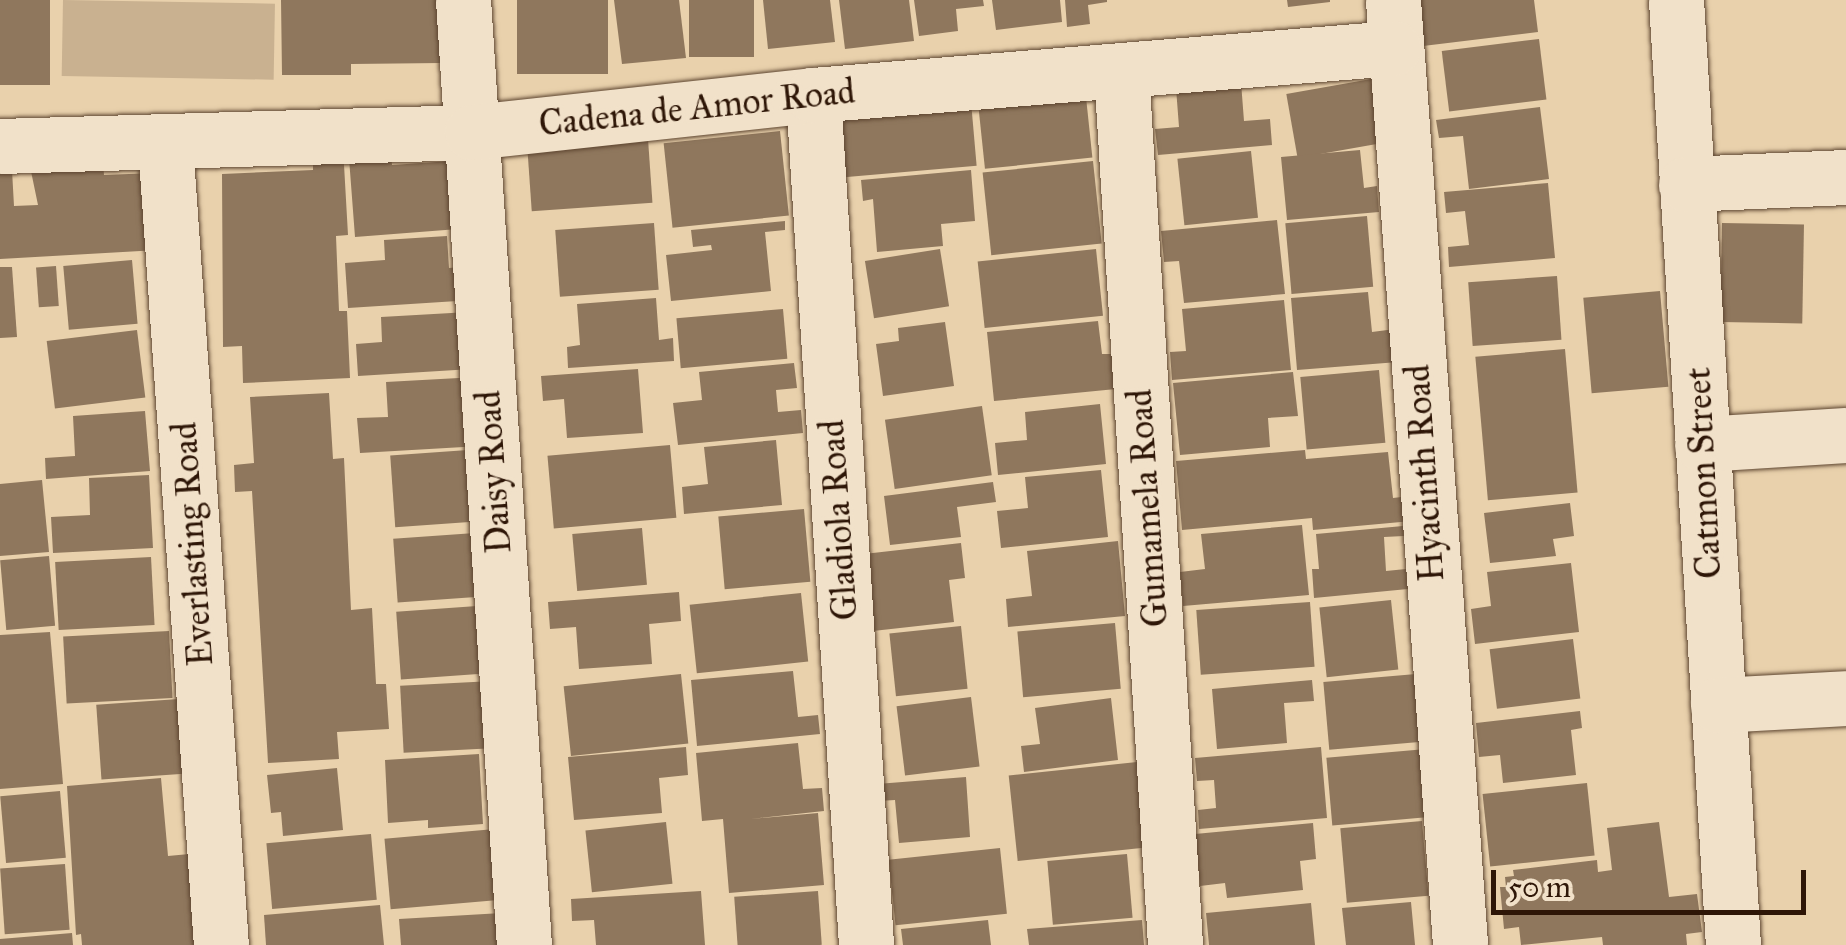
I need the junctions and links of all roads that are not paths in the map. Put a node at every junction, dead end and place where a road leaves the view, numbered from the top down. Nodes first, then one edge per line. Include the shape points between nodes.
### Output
1 (463, 0) edge
2 (1676, 0) edge
3 (1393, 24) edge
4 (1121, 71) junction
5 (813, 95) junction
6 (472, 132) junction
7 (165, 143) junction
8 (0, 146) edge
9 (1846, 177) edge
10 (1686, 184) junction
11 (1846, 434) edge
12 (1702, 444) junction
13 (1846, 698) edge
14 (1718, 704) junction
15 (221, 945) edge
16 (524, 945) edge
17 (866, 945) edge
18 (1175, 945) edge
19 (1460, 945) edge
20 (1733, 945) edge

1 - 6 street, Daisy Road
2 - 10 street, Catmon Street
3 - 4 street, Cadena de Amor Road
3 - 19 street, Hyacinth Road
4 - 5 street, Cadena de Amor Road
4 - 18 street, Gumamela Road
5 - 6 street, Cadena de Amor Road
5 - 17 street, Gladiola Road
6 - 7 street, Cadena de Amor Road
6 - 16 street, Daisy Road
7 - 8 street, Cadena de Amor Road
7 - 15 street, Everlasting Road
9 - 10 street
10 - 12 street, Catmon Street
11 - 12 street
12 - 14 street, Catmon Street
13 - 14 street
14 - 20 street, Catmon Street

